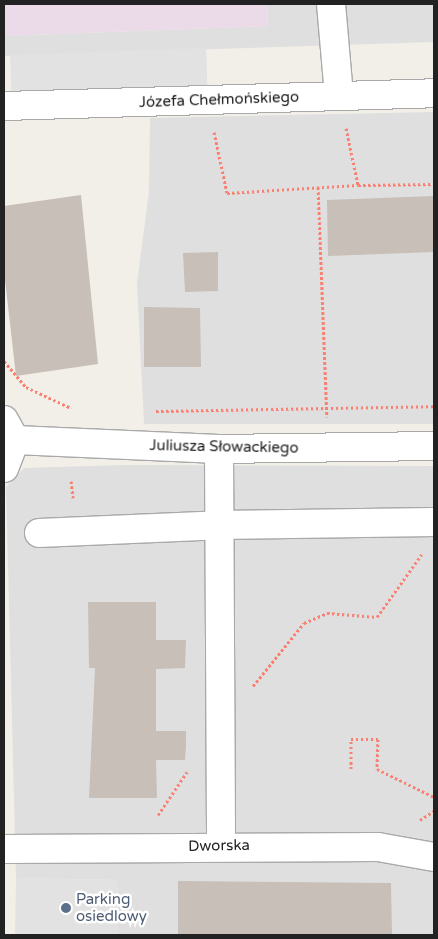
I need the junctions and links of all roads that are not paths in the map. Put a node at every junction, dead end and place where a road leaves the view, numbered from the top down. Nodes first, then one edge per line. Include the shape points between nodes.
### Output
1 (331, 4) edge
2 (434, 93) edge
3 (339, 96) junction
4 (4, 106) edge
5 (9, 430) edge
6 (434, 446) edge
7 (219, 449) junction
8 (4, 468) edge
9 (219, 524) junction
10 (40, 533) dead end
11 (431, 534) edge
12 (221, 846) junction
13 (4, 849) edge
14 (434, 857) edge

1 - 3 street
2 - 3 street, Józefa Chełmońskiego
3 - 4 street, Józefa Chełmońskiego
5 - 7 street, Juliusza Słowackiego
5 - 8 street
6 - 7 street, Juliusza Słowackiego
7 - 9 street
9 - 10 street
9 - 11 street
9 - 12 street
12 - 13 street, Dworska
12 - 14 street, Dworska via 378,846

